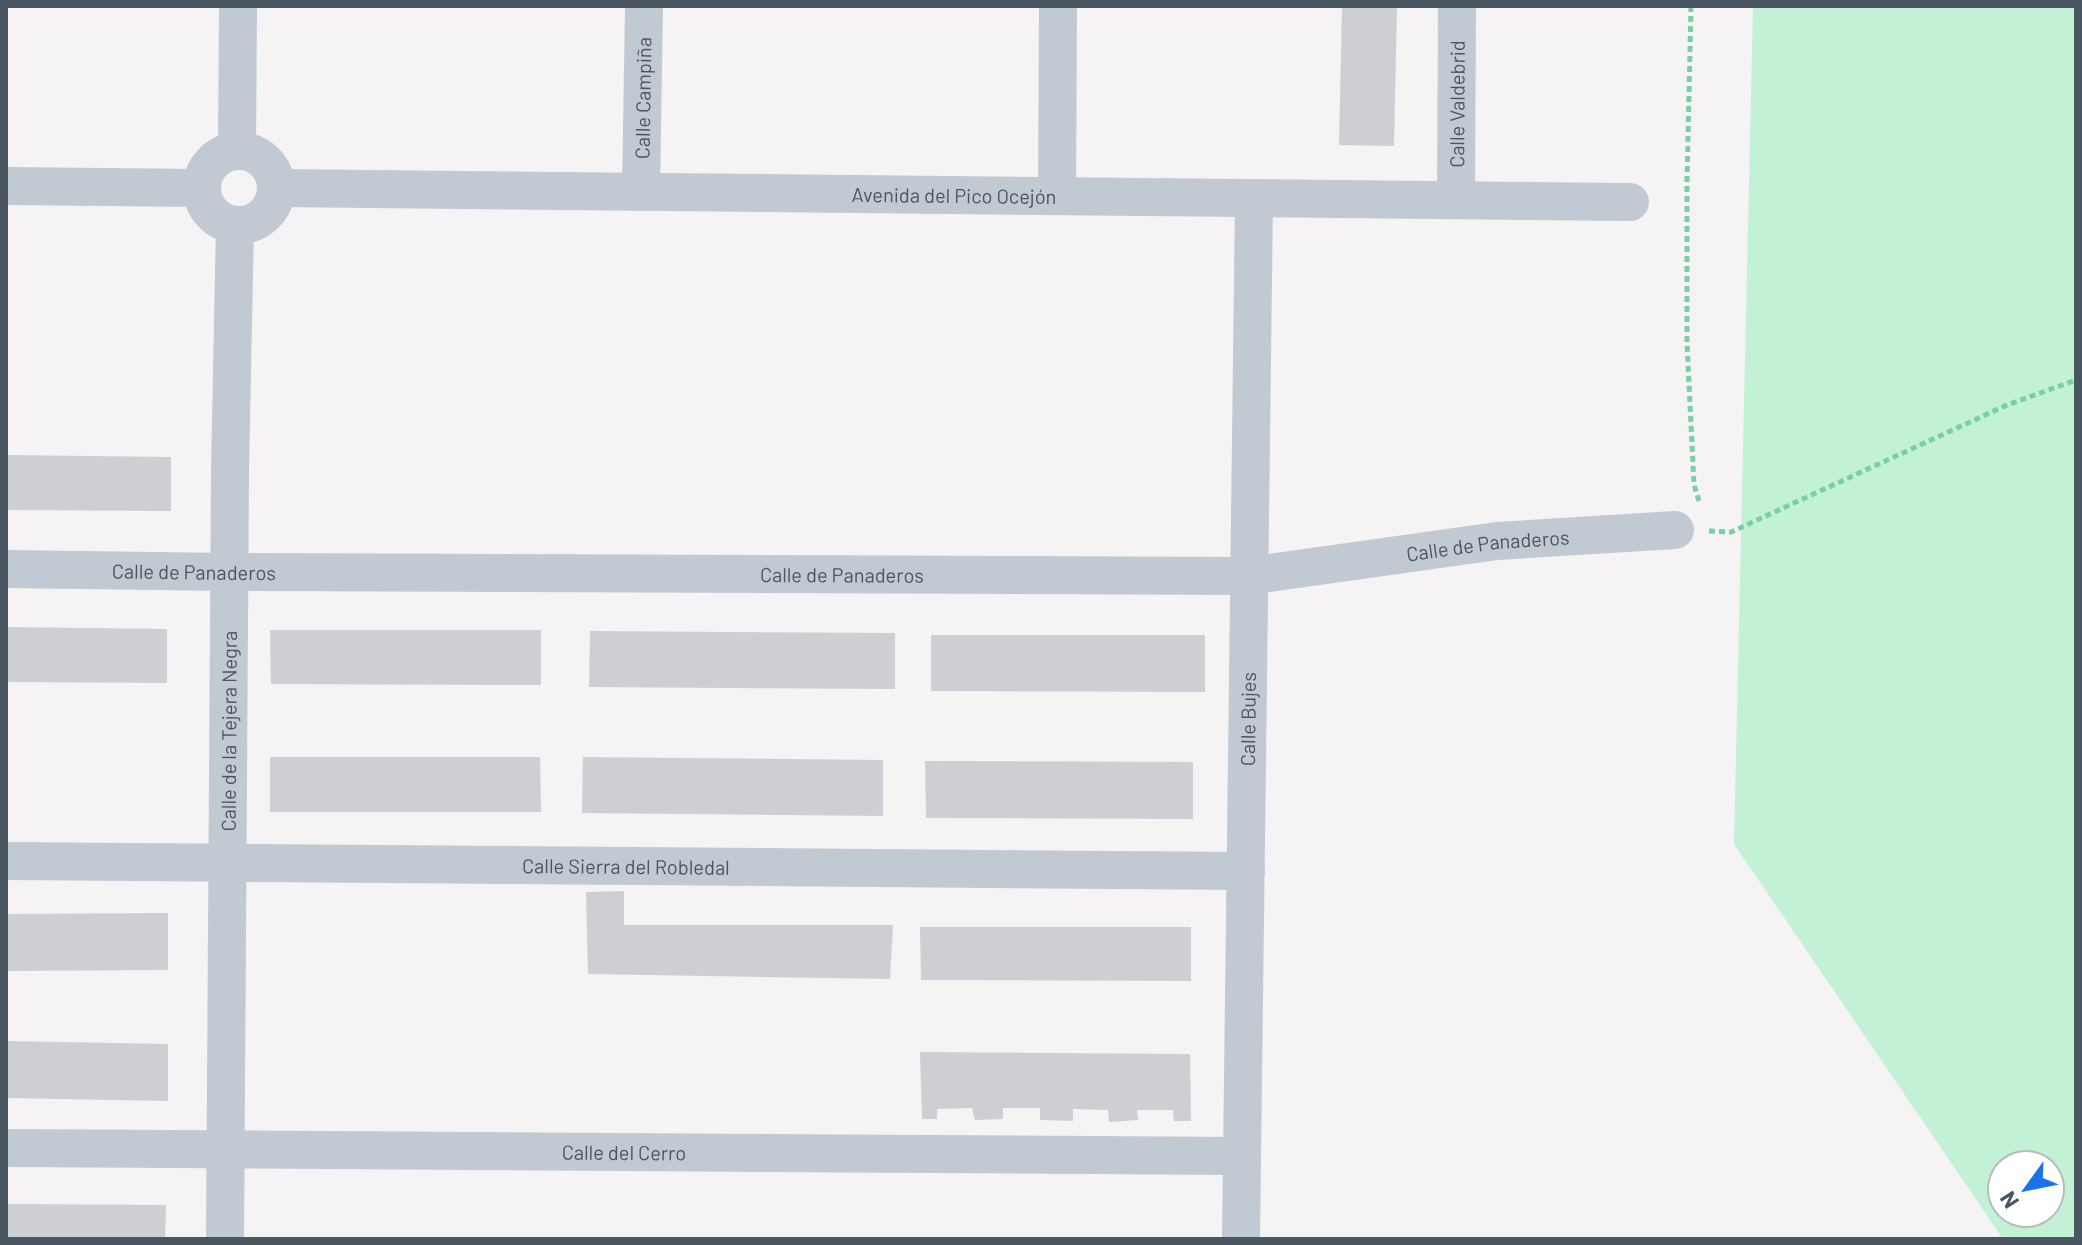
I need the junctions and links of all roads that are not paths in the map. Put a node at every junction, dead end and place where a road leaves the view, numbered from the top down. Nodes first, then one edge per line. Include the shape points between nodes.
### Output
1 (238, 6) edge
2 (644, 6) edge
3 (1058, 6) edge
4 (1457, 6) edge
5 (237, 151) junction
6 (6, 186) edge
7 (202, 188) junction
8 (276, 188) junction
9 (641, 192) junction
10 (1057, 196) junction
11 (1254, 198) junction
12 (1456, 200) junction
13 (1630, 202) dead end
14 (235, 225) junction
15 (1698, 522) road end
16 (6, 569) edge
17 (230, 572) junction
18 (1248, 576) junction
19 (6, 861) edge
20 (228, 863) junction
21 (1246, 871) junction
22 (6, 1148) edge
23 (226, 1150) junction
24 (1242, 1156) junction
25 (225, 1239) edge
26 (1241, 1239) edge

1 - 5 street
2 - 9 street, Calle Campiña
3 - 10 street
4 - 12 street, Calle Valdebrid
5 - 7 street via 216,158
5 - 8 street via 269,166
6 - 7 street
7 - 14 street via 215,217
8 - 9 street, Avenida del Pico Ocejón
8 - 14 street via 268,212 247,225
9 - 10 street, Avenida del Pico Ocejón
10 - 11 street, Avenida del Pico Ocejón
11 - 12 street, Avenida del Pico Ocejón
11 - 18 street, Calle Bujes
12 - 13 street, Avenida del Pico Ocejón
14 - 17 street, Calle de la Tejera Negra
15 - 18 street, Calle de Panaderos via 1497,541
16 - 17 street, Calle de Panaderos
17 - 18 street, Calle de Panaderos
17 - 20 street, Calle de la Tejera Negra
18 - 21 street, Calle Bujes
19 - 20 street, Calle Sierra del Robledal
20 - 21 street, Calle Sierra del Robledal
20 - 23 street, Calle de la Tejera Negra
21 - 24 street, Calle Bujes
22 - 23 street, Calle del Cerro
23 - 24 street, Calle del Cerro
23 - 25 street, Calle de la Tejera Negra
24 - 26 street, Calle Bujes

